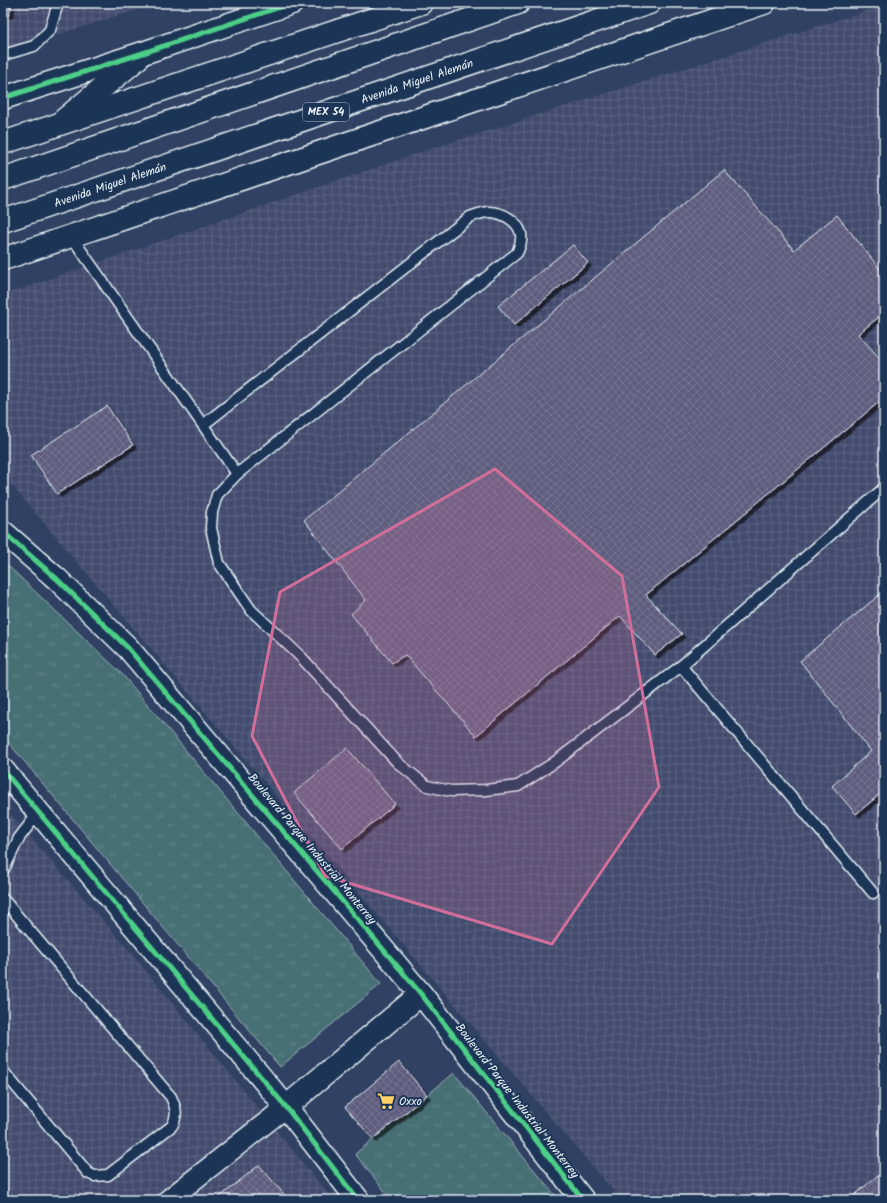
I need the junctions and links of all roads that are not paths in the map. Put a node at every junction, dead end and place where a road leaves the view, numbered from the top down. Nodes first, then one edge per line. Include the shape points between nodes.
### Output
1 (58, 3) edge
2 (421, 3) edge
3 (518, 3) edge
4 (649, 3) edge
5 (764, 3) edge
6 (284, 5) edge
7 (146, 52) junction
8 (3, 56) edge
9 (3, 98) edge
10 (57, 126) junction
11 (3, 143) edge
12 (3, 179) edge
13 (3, 221) edge
14 (71, 236) junction
15 (3, 259) edge
16 (203, 425) junction
17 (237, 474) junction
18 (884, 488) edge
19 (3, 516) edge
20 (3, 532) edge
21 (57, 579) junction
22 (681, 666) junction
23 (7, 782) edge
24 (39, 812) junction
25 (3, 871) edge
26 (873, 893) dead end
27 (3, 899) edge
28 (421, 994) junction
29 (3, 1071) edge
30 (286, 1107) junction
31 (168, 1200) edge
32 (358, 1200) edge
33 (583, 1200) edge

1 - 8 lane via 50,30 34,46
2 - 10 main road
3 - 12 main road
4 - 13 main road, Avenida Miguel Alemán / MEX 54
5 - 14 main road
6 - 7 main road
7 - 9 main road
7 - 10 main road
10 - 11 main road
14 - 15 main road
14 - 16 lane
16 - 17 lane
16 - 17 lane via 470,217 487,212 503,213 516,224 521,233 521,243 517,252
17 - 22 lane via 216,495 212,512 211,528 219,563 251,610 301,658 398,763 427,786 451,791 518,786 555,762
18 - 22 lane
19 - 21 main road
20 - 21 main road, Boulevard Parque Industrial Monterrey
21 - 28 main road, Boulevard Parque Industrial Monterrey via 128,648
22 - 26 lane
23 - 24 main road
24 - 25 lane via 19,838
24 - 30 main road
27 - 29 lane via 171,1097 176,1108 176,1118 172,1126 108,1175 94,1176 88,1173
28 - 30 main road
28 - 33 main road, Boulevard Parque Industrial Monterrey
30 - 31 street
30 - 32 main road

